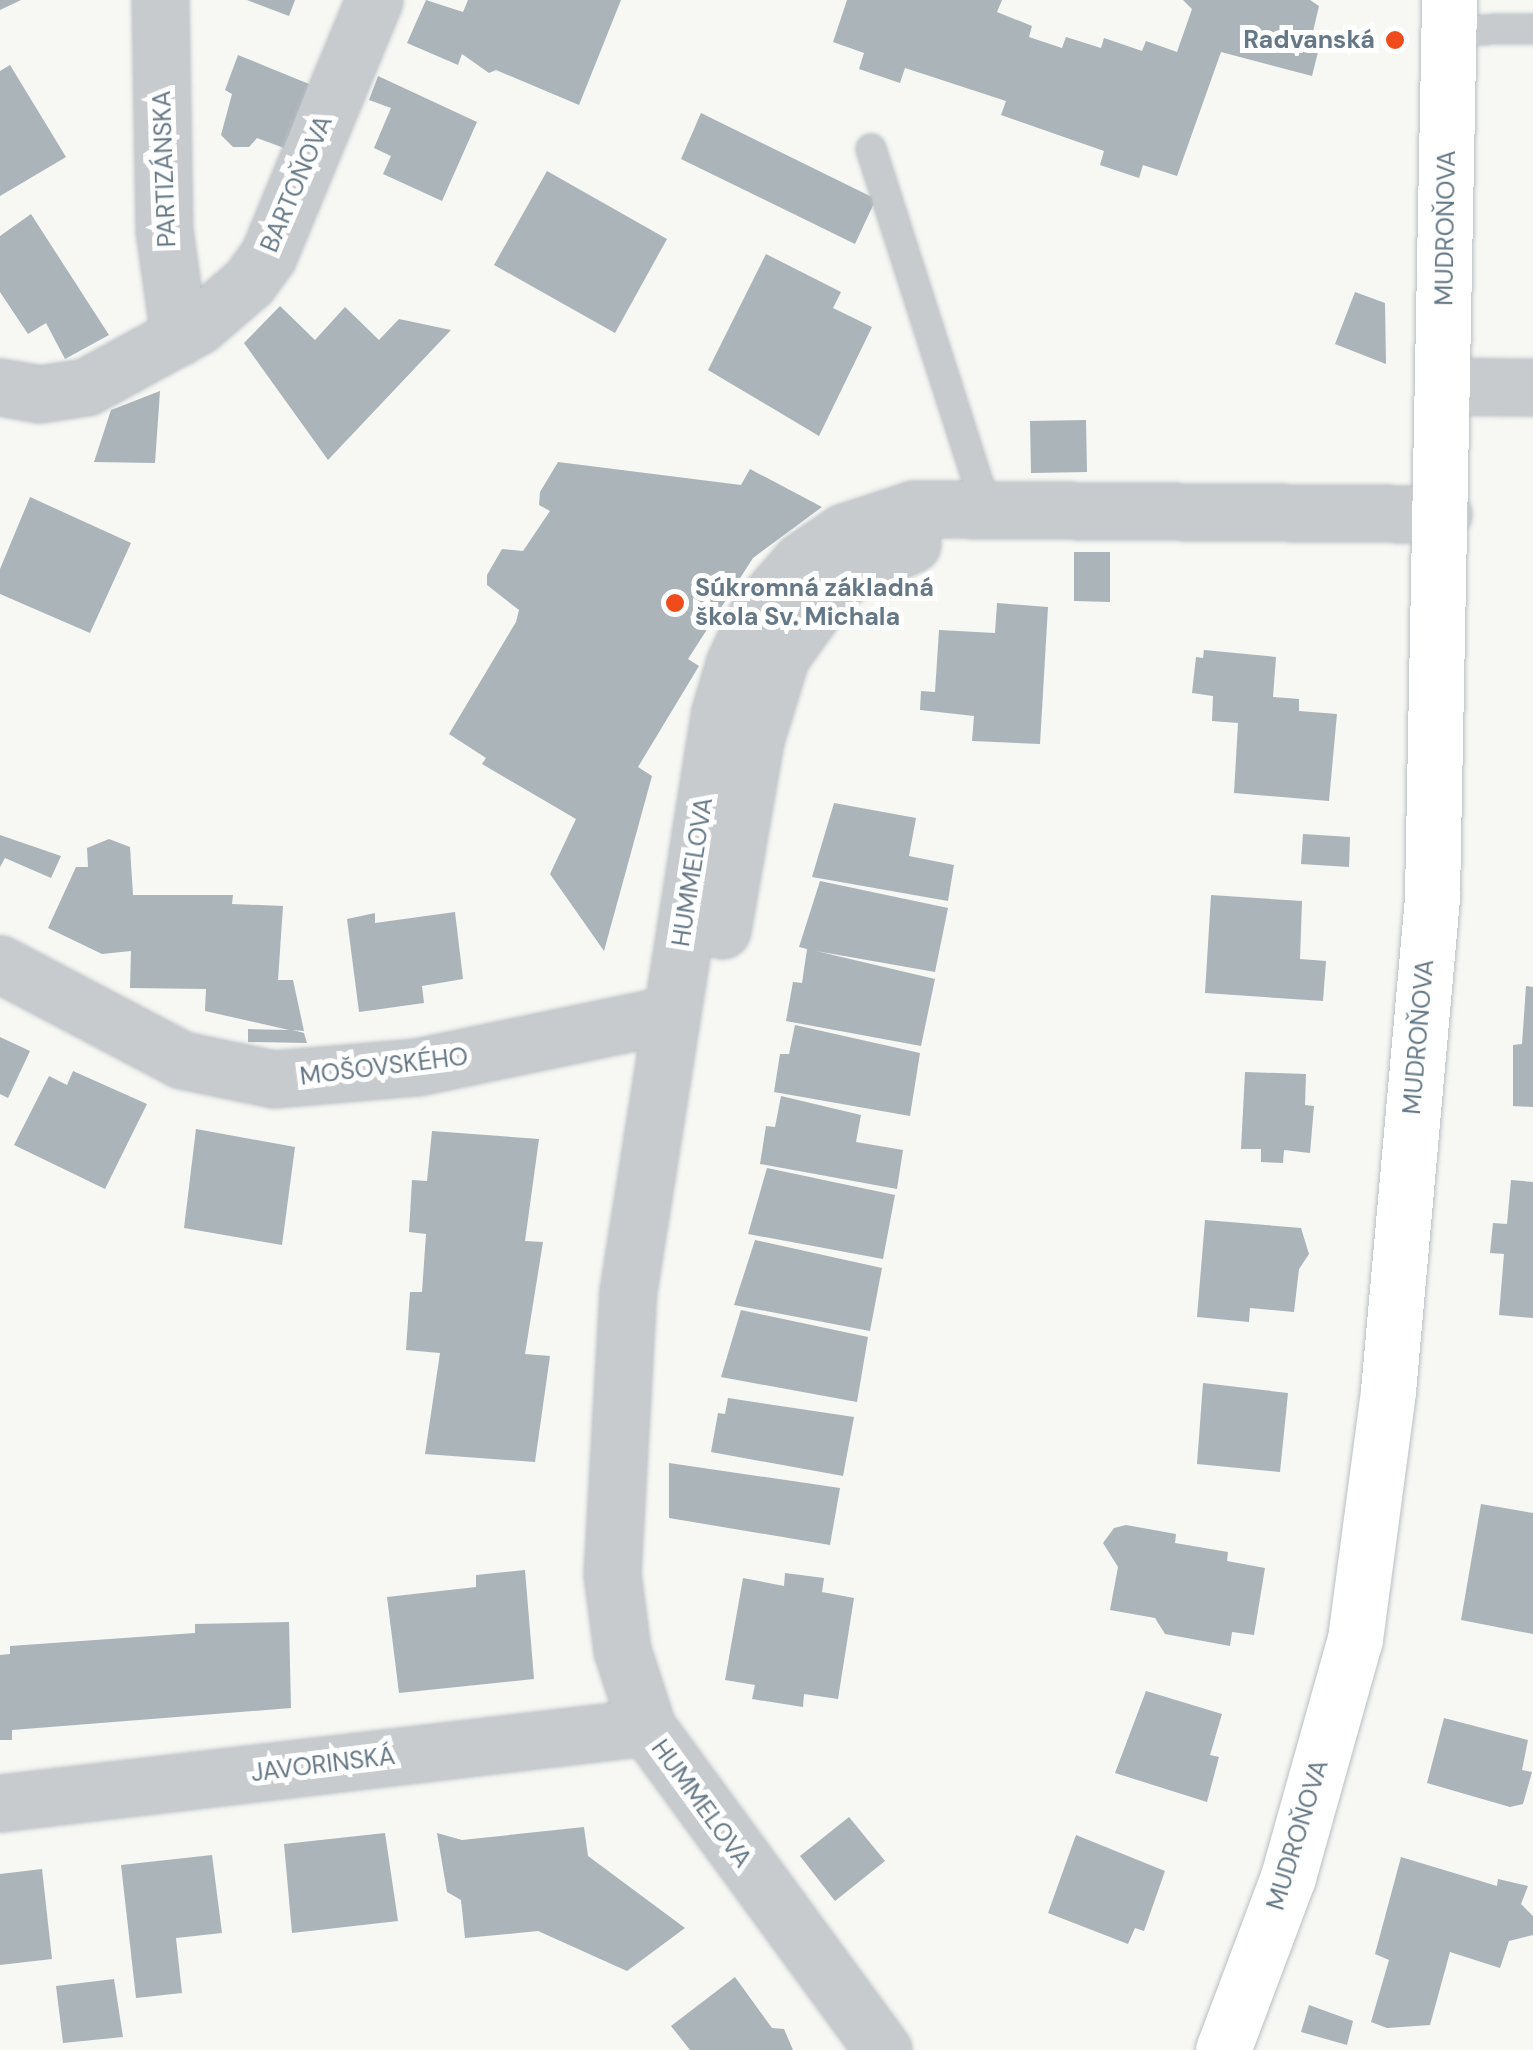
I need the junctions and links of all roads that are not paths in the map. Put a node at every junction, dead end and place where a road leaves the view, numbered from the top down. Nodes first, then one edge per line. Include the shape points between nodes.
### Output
1 (160, 0) edge
2 (374, 0) edge
3 (1449, 15) edge
4 (1533, 30) edge
5 (872, 149) dead end
6 (179, 337) junction
7 (1445, 386) junction
8 (0, 387) edge
9 (1533, 387) edge
10 (986, 508) junction
11 (1443, 514) junction
12 (0, 964) edge
13 (670, 1014) junction
14 (620, 1400) junction
15 (647, 1727) junction
16 (0, 1803) edge
17 (883, 2050) edge
18 (1223, 2050) edge

1 - 6 street, PARTIZÁNSKA via 164,230
2 - 6 street, BARTOŇOVA via 268,256 223,308
3 - 4 lane
3 - 7 street, MUDROŇOVA
5 - 10 lane
6 - 8 street, BARTOŇOVA via 86,387 39,394
7 - 9 street
7 - 11 street, MUDROŇOVA
10 - 11 street, HUMMELOVA
10 - 13 street, HUMMELOVA via 914,509 844,532 801,560 760,608 719,715
10 - 14 street, HUMMELOVA via 841,579 805,618 772,677 755,740 658,1301
11 - 18 street, MUDROŇOVA via 1432,896 1388,1391 1358,1620 1288,1876
12 - 13 street, MOŠOVSKÉHO via 182,1060 274,1079 418,1067
13 - 14 street, HUMMELOVA via 628,1290
14 - 15 street, HUMMELOVA via 612,1574 626,1666
15 - 16 street, JAVORINSKÁ
15 - 17 street, HUMMELOVA

